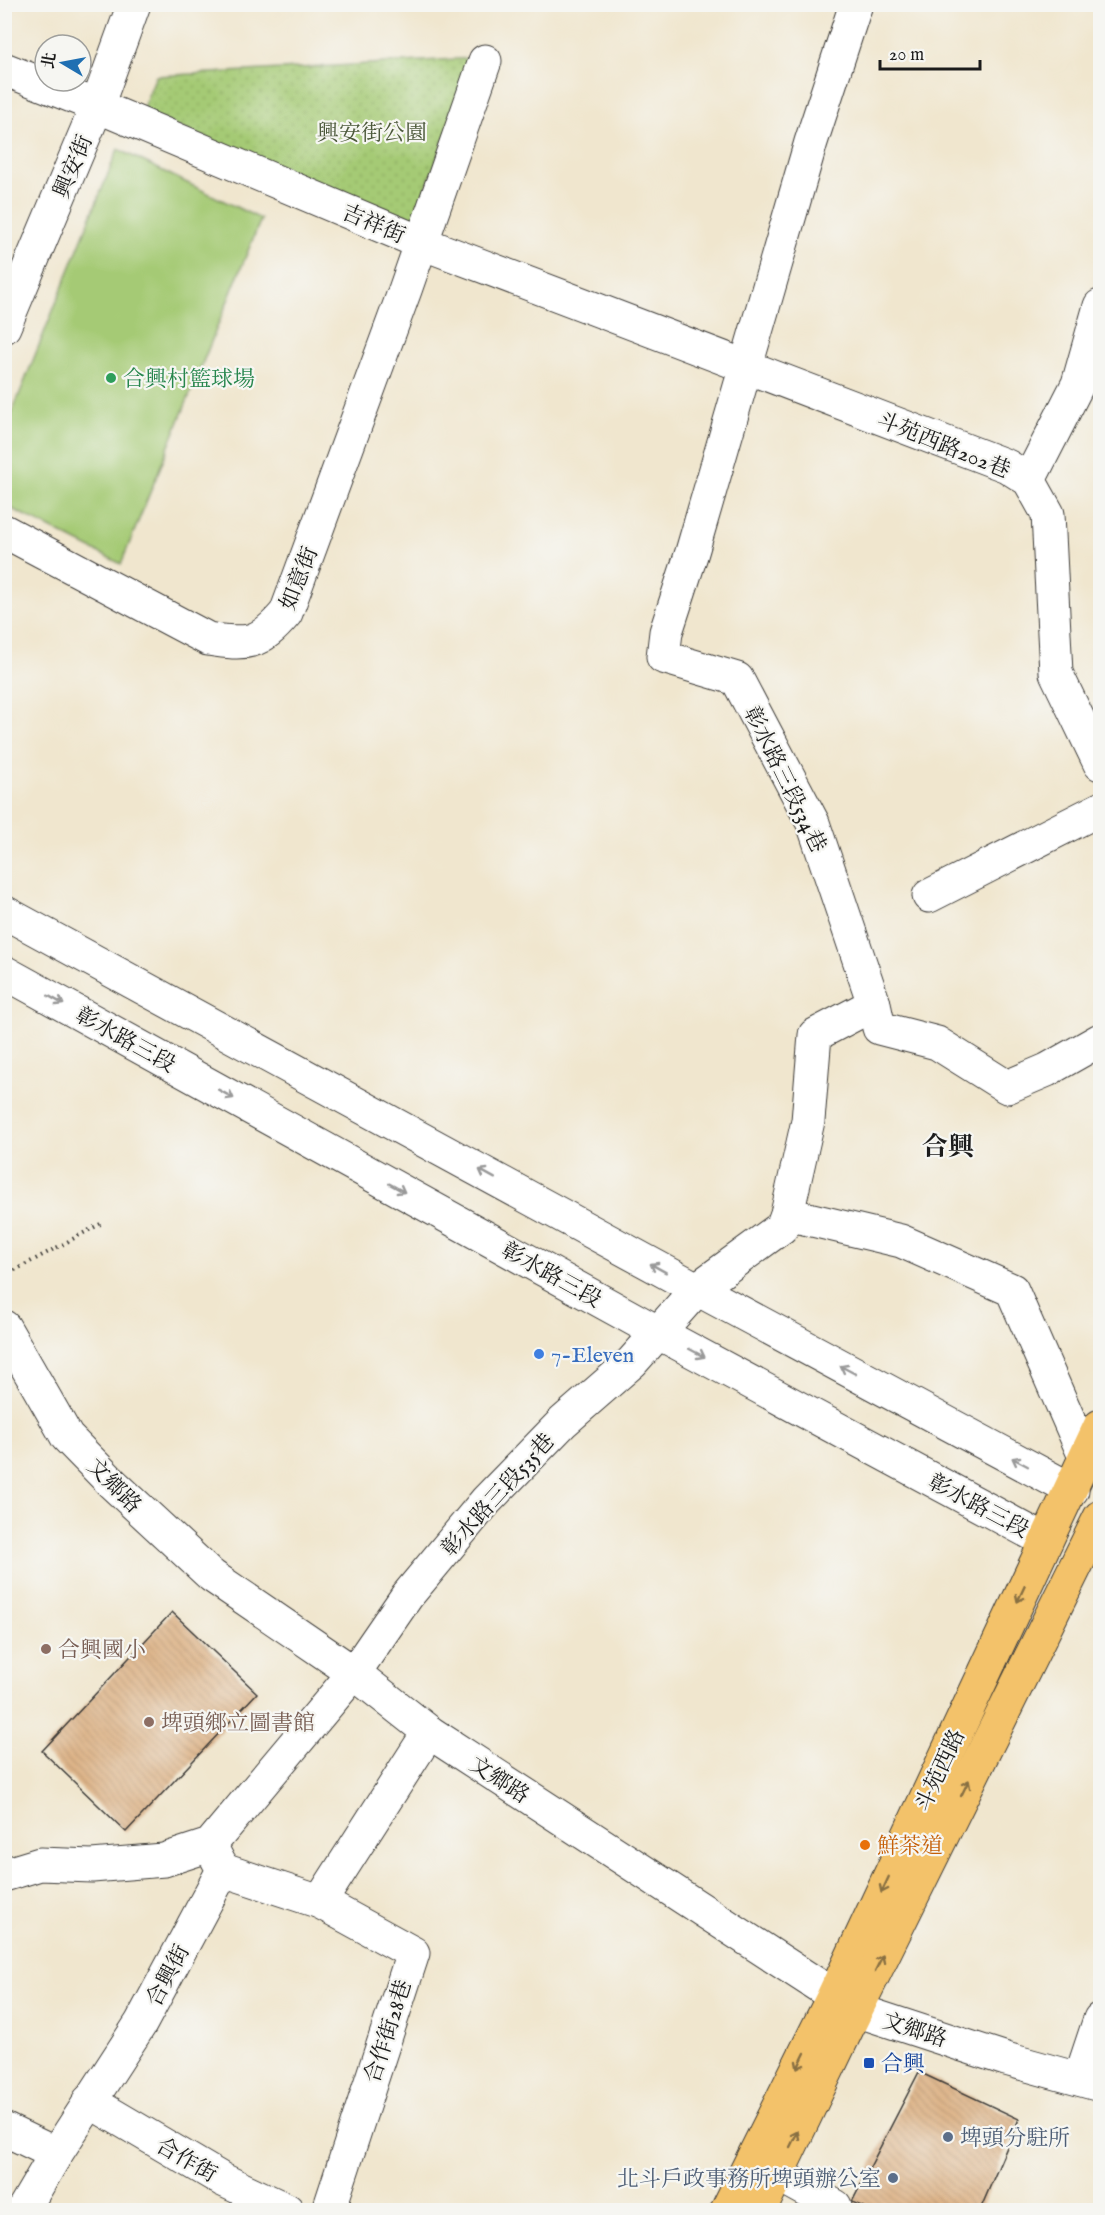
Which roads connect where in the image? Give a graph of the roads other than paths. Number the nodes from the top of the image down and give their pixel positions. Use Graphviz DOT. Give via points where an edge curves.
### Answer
graph roads {
  1 [pos="134,4"];
  2 [pos="856,4"];
  3 [pos="485,61"];
  4 [pos="4,69"];
  5 [pos="97,106"];
  6 [pos="422,243"];
  7 [pos="1101,306"];
  8 [pos="4,327"];
  9 [pos="746,368"];
  10 [pos="1029,480"];
  11 [pos="4,531"];
  12 [pos="1101,764"];
  13 [pos="1101,809"];
  14 [pos="929,896"];
  15 [pos="4,912"];
  16 [pos="4,972"];
  17 [pos="874,1004"];
  18 [pos="1101,1040"];
  19 [pos="788,1214"];
  20 [pos="697,1289"];
  21 [pos="4,1327"];
  22 [pos="659,1333"];
  23 [pos="1101,1426"];
  24 [pos="1086,1459"];
  25 [pos="1072,1490"];
  26 [pos="1101,1505"];
  27 [pos="1101,1517"];
  28 [pos="1046,1541"];
  29 [pos="1089,1566"];
  30 [pos="354,1673"];
  31 [pos="429,1732"];
  32 [pos="216,1857"];
  33 [pos="4,1875"];
  34 [pos="320,1902"];
  35 [pos="845,2003"];
  36 [pos="1101,2019"];
  37 [pos="1090,2082"];
  38 [pos="89,2102"];
  39 [pos="4,2129"];
  40 [pos="56,2154"];
  41 [pos="764,2169"];
  42 [pos="22,2211"];
  43 [pos="287,2211"];
  44 [pos="329,2211"];
  45 [pos="727,2211"];
  46 [pos="760,2211"];
  47 [pos="833,2211"];
  1 -- 5 [label="street, 興安街"];
  2 -- 9 [label="street" via="811,142"];
  3 -- 6 [label="street, 如意街"];
  4 -- 5 [label="street, 吉祥街"];
  5 -- 6 [label="street, 吉祥街"];
  5 -- 8 [label="street, 興安街"];
  6 -- 9 [label="street, 吉祥街"];
  6 -- 11 [label="street, 如意街" via="286,613 273,629 253,641 208,639"];
  7 -- 10 [label="street" via="1078,384"];
  9 -- 10 [label="street, 斗苑西路202巷" via="1007,466"];
  9 -- 17 [label="street, 彰水路三段534巷" via="666,632 663,657 737,679 813,823"];
  10 -- 12 [label="street, 斗苑西路202巷" via="1048,514 1056,673"];
  13 -- 14 [label="street"];
  20 -- 15 [label="street, one-way"];
  16 -- 22 [label="street, 彰水路三段, one-way"];
  17 -- 18 [label="street" via="879,1028 937,1043 1007,1088"];
  17 -- 19 [label="street" via="816,1035 808,1121"];
  19 -- 20 [label="street" via="782,1227"];
  19 -- 24 [label="street" via="902,1241 1012,1290"];
  20 -- 22 [label="street"];
  25 -- 20 [label="street, one-way"];
  21 -- 30 [label="street, 文鄉路" via="68,1437 112,1483 212,1576"];
  22 -- 28 [label="street, 彰水路三段, one-way"];
  22 -- 30 [label="street, 彰水路三段535巷" via="563,1422 486,1501 407,1596"];
  23 -- 24 [label="main road, 斗苑西路"];
  24 -- 25 [label="main road, 斗苑西路"];
  25 -- 26 [label="main road"];
  25 -- 28 [label="main road, 斗苑西路"];
  27 -- 29 [label="main road, 斗苑西路"];
  28 -- 29 [label="main road, 彰水路三段"];
  28 -- 35 [label="main road, 斗苑西路, one-way"];
  35 -- 29 [label="main road, 斗苑西路, one-way"];
  30 -- 31 [label="street, 文鄉路"];
  30 -- 32 [label="street, 彰水路三段535巷"];
  31 -- 34 [label="street"];
  31 -- 35 [label="street, 文鄉路"];
  32 -- 33 [label="street" via="92,1866 40,1864"];
  32 -- 34 [label="street"];
  32 -- 38 [label="street, 合興街" via="141,2023"];
  34 -- 44 [label="street, 合作街28巷" via="413,1953"];
  35 -- 37 [label="street, 文鄉路" via="1006,2059"];
  35 -- 41 [label="main road, 斗苑西路"];
  36 -- 37 [label="street"];
  38 -- 40 [label="street, 合興街"];
  38 -- 43 [label="street, 合作街" via="223,2180"];
  39 -- 40 [label="street"];
  40 -- 42 [label="street, 合興街"];
  41 -- 45 [label="main road, 斗苑西路"];
  41 -- 46 [label="main road, 斗苑西路"];
  41 -- 47 [label="street" via="835,2206"];
}
